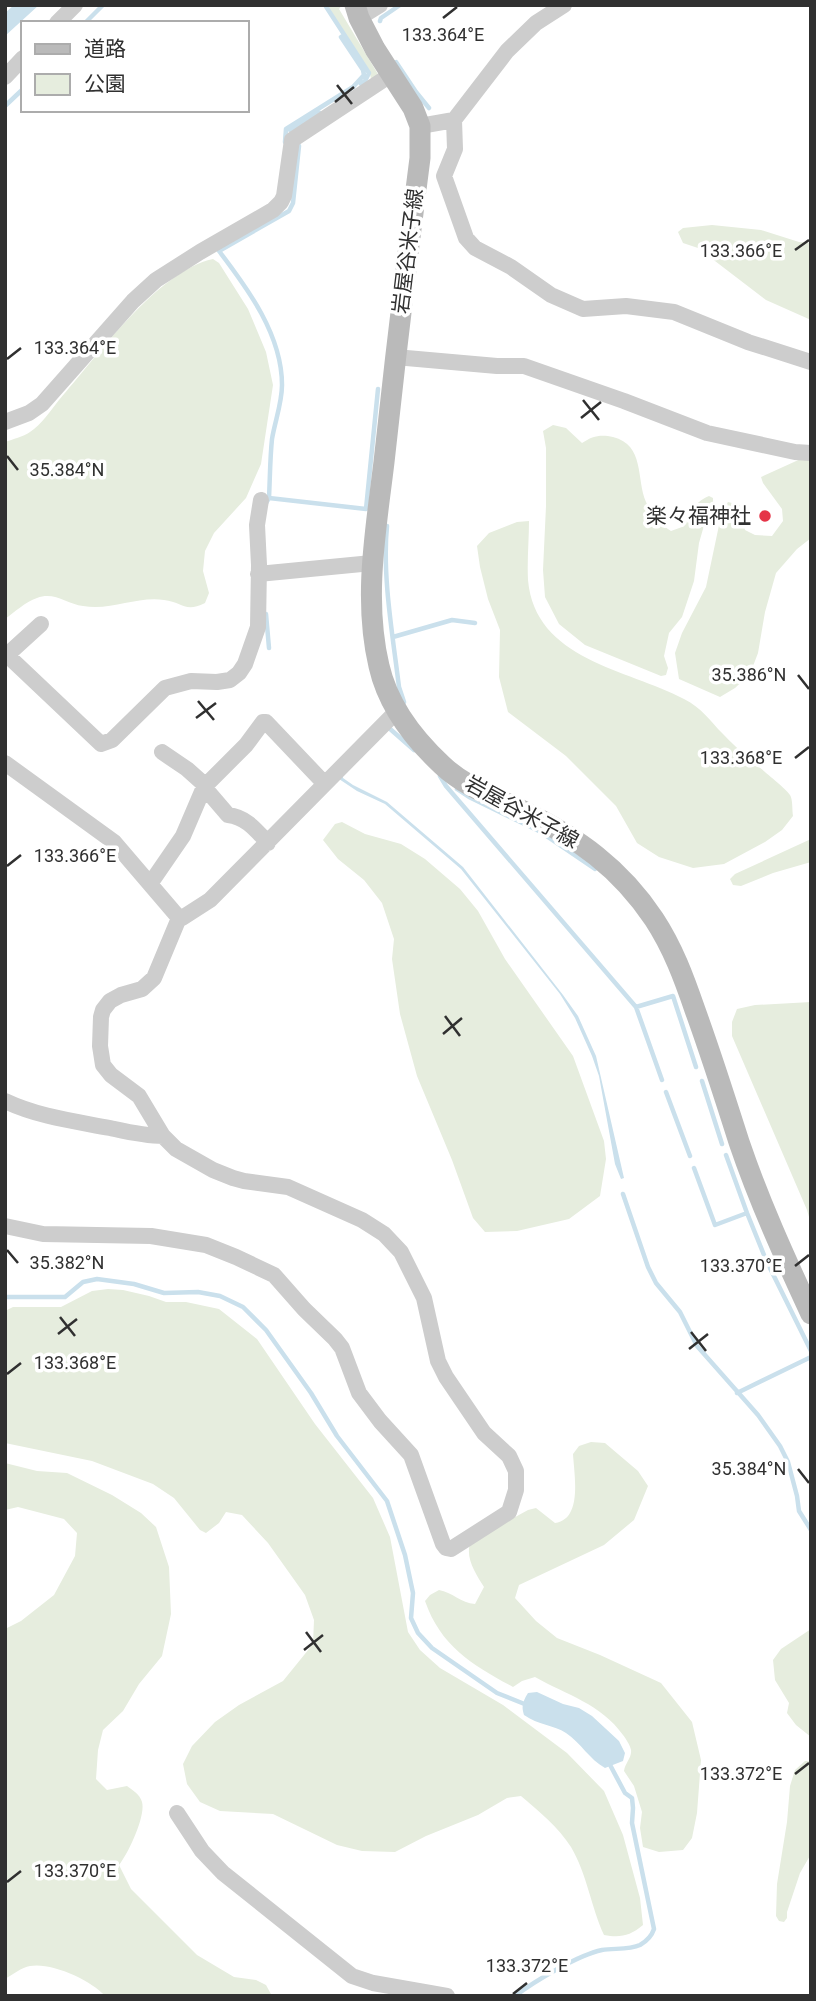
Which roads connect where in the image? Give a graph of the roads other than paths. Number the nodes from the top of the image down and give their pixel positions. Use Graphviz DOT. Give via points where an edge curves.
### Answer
graph roads {
  1 [pos="75,5"];
  2 [pos="380,5"];
  3 [pos="564,5"];
  4 [pos="357,12"];
  5 [pos="59,21"];
  6 [pos="21,60"];
  7 [pos="392,74"];
  8 [pos="5,77"];
  9 [pos="454,120"];
  10 [pos="420,126"];
  11 [pos="395,356"];
  12 [pos="811,362"];
  13 [pos="5,422"];
  14 [pos="811,453"];
  15 [pos="261,500"];
  16 [pos="372,563"];
  17 [pos="258,574"];
  18 [pos="41,624"];
  19 [pos="397,711"];
  20 [pos="162,751"];
  21 [pos="5,763"];
  22 [pos="324,783"];
  23 [pos="205,786"];
  24 [pos="228,815"];
  25 [pos="218,830"];
  26 [pos="268,842"];
  27 [pos="150,884"];
  28 [pos="179,918"];
  29 [pos="5,1101"];
  30 [pos="163,1136"];
  31 [pos="5,1226"];
  32 [pos="811,1314"];
  33 [pos="177,1813"];
  34 [pos="447,1996"];
  1 -- 5 [label="street"];
  2 -- 4 [label="street"];
  3 -- 9 [label="street" via="536,23 507,51"];
  4 -- 7 [label="main road, 岩屋谷米子線"];
  6 -- 8 [label="street"];
  7 -- 10 [label="main road, 岩屋谷米子線"];
  7 -- 13 [label="street" via="292,140 284,196 273,210 156,280 42,404"];
  9 -- 10 [label="street"];
  9 -- 12 [label="street" via="455,149 444,176 466,238 475,248 551,295 583,309 626,306 674,312"];
  10 -- 11 [label="main road, 岩屋谷米子線"];
  11 -- 14 [label="street" via="524,366 707,433"];
  11 -- 16 [label="main road, 岩屋谷米子線"];
  15 -- 17 [label="street"];
  16 -- 17 [label="street"];
  16 -- 19 [label="main road, 岩屋谷米子線" via="372,632 379,668"];
  17 -- 18 [label="street" via="258,627 239,673 230,680 191,681 165,688 112,740 101,744 7,655"];
  19 -- 22 [label="street"];
  19 -- 32 [label="main road, 岩屋谷米子線" via="415,738 470,786 526,812 600,856 654,919 675,954 749,1170"];
  20 -- 23 [label="street"];
  21 -- 27 [label="street" via="114,842"];
  22 -- 23 [label="street" via="263,722 246,746"];
  22 -- 26 [label="street"];
  23 -- 24 [label="street"];
  23 -- 27 [label="street" via="183,836"];
  24 -- 25 [label="street"];
  24 -- 26 [label="street" via="249,822"];
  26 -- 28 [label="street" via="210,901"];
  27 -- 28 [label="street"];
  28 -- 30 [label="street" via="155,978 142,989 110,1001 101,1017 101,1056 106,1070 139,1096"];
  29 -- 30 [label="street" via="50,1117"];
  30 -- 31 [label="street" via="213,1170 244,1181 288,1187 372,1224 393,1242 424,1298 446,1377 484,1433 509,1456 516,1472 509,1511 446,1548 411,1455 359,1393 342,1348 274,1275 206,1245 151,1236 43,1234"];
  33 -- 34 [label="street" via="223,1873 352,1976"];
}
